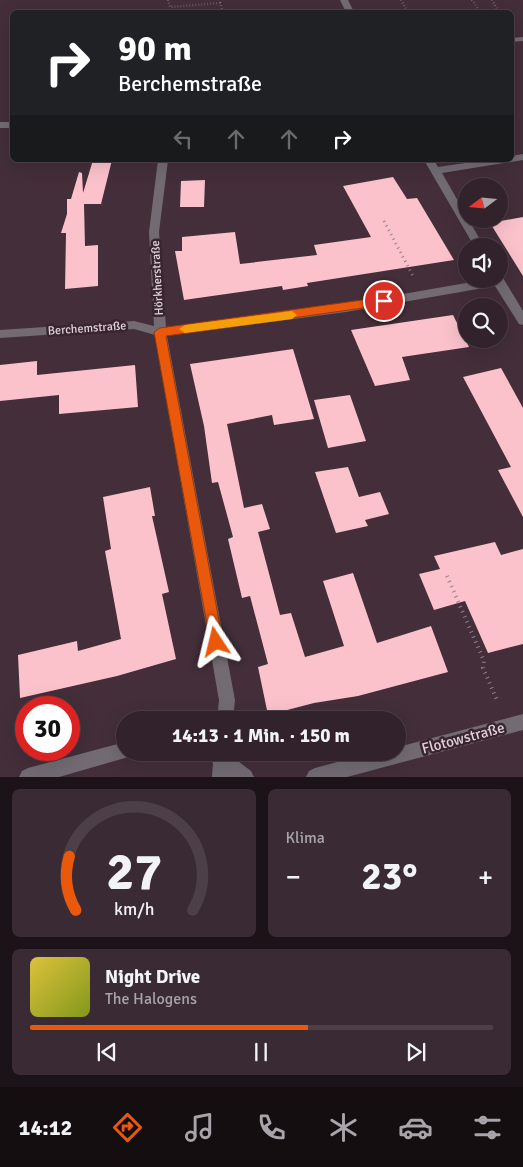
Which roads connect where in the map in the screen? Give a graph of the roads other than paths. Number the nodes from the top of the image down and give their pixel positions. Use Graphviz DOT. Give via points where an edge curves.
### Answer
graph roads {
  1 [pos="163,162"];
  2 [pos="430,162"];
  3 [pos="493,162"];
  4 [pos="435,171"];
  5 [pos="474,238"];
  6 [pos="458,287"];
  7 [pos="503,288"];
  8 [pos="523,321"];
  9 [pos="160,332"];
  10 [pos="0,334"];
  11 [pos="226,711"];
  12 [pos="523,722"];
  13 [pos="116,753"];
  14 [pos="219,761"];
  15 [pos="227,761"];
  16 [pos="28,777"];
  17 [pos="220,777"];
  18 [pos="245,777"];
  19 [pos="315,777"];
  1 -- 9 [label="street, Hörkherstraße" via="154,232"];
  2 -- 4 [label="street"];
  3 -- 4 [label="street"];
  4 -- 5 [label="street"];
  6 -- 9 [label="street, Berchemstraße" via="346,308"];
  7 -- 8 [label="street"];
  9 -- 10 [label="street, Berchemstraße" via="134,325"];
  9 -- 11 [label="street, Hörkherstraße" via="227,700"];
  12 -- 19 [label="street, Flotowstraße"];
  13 -- 16 [label="street"];
  14 -- 17 [label="street"];
  15 -- 18 [label="street"];
}
